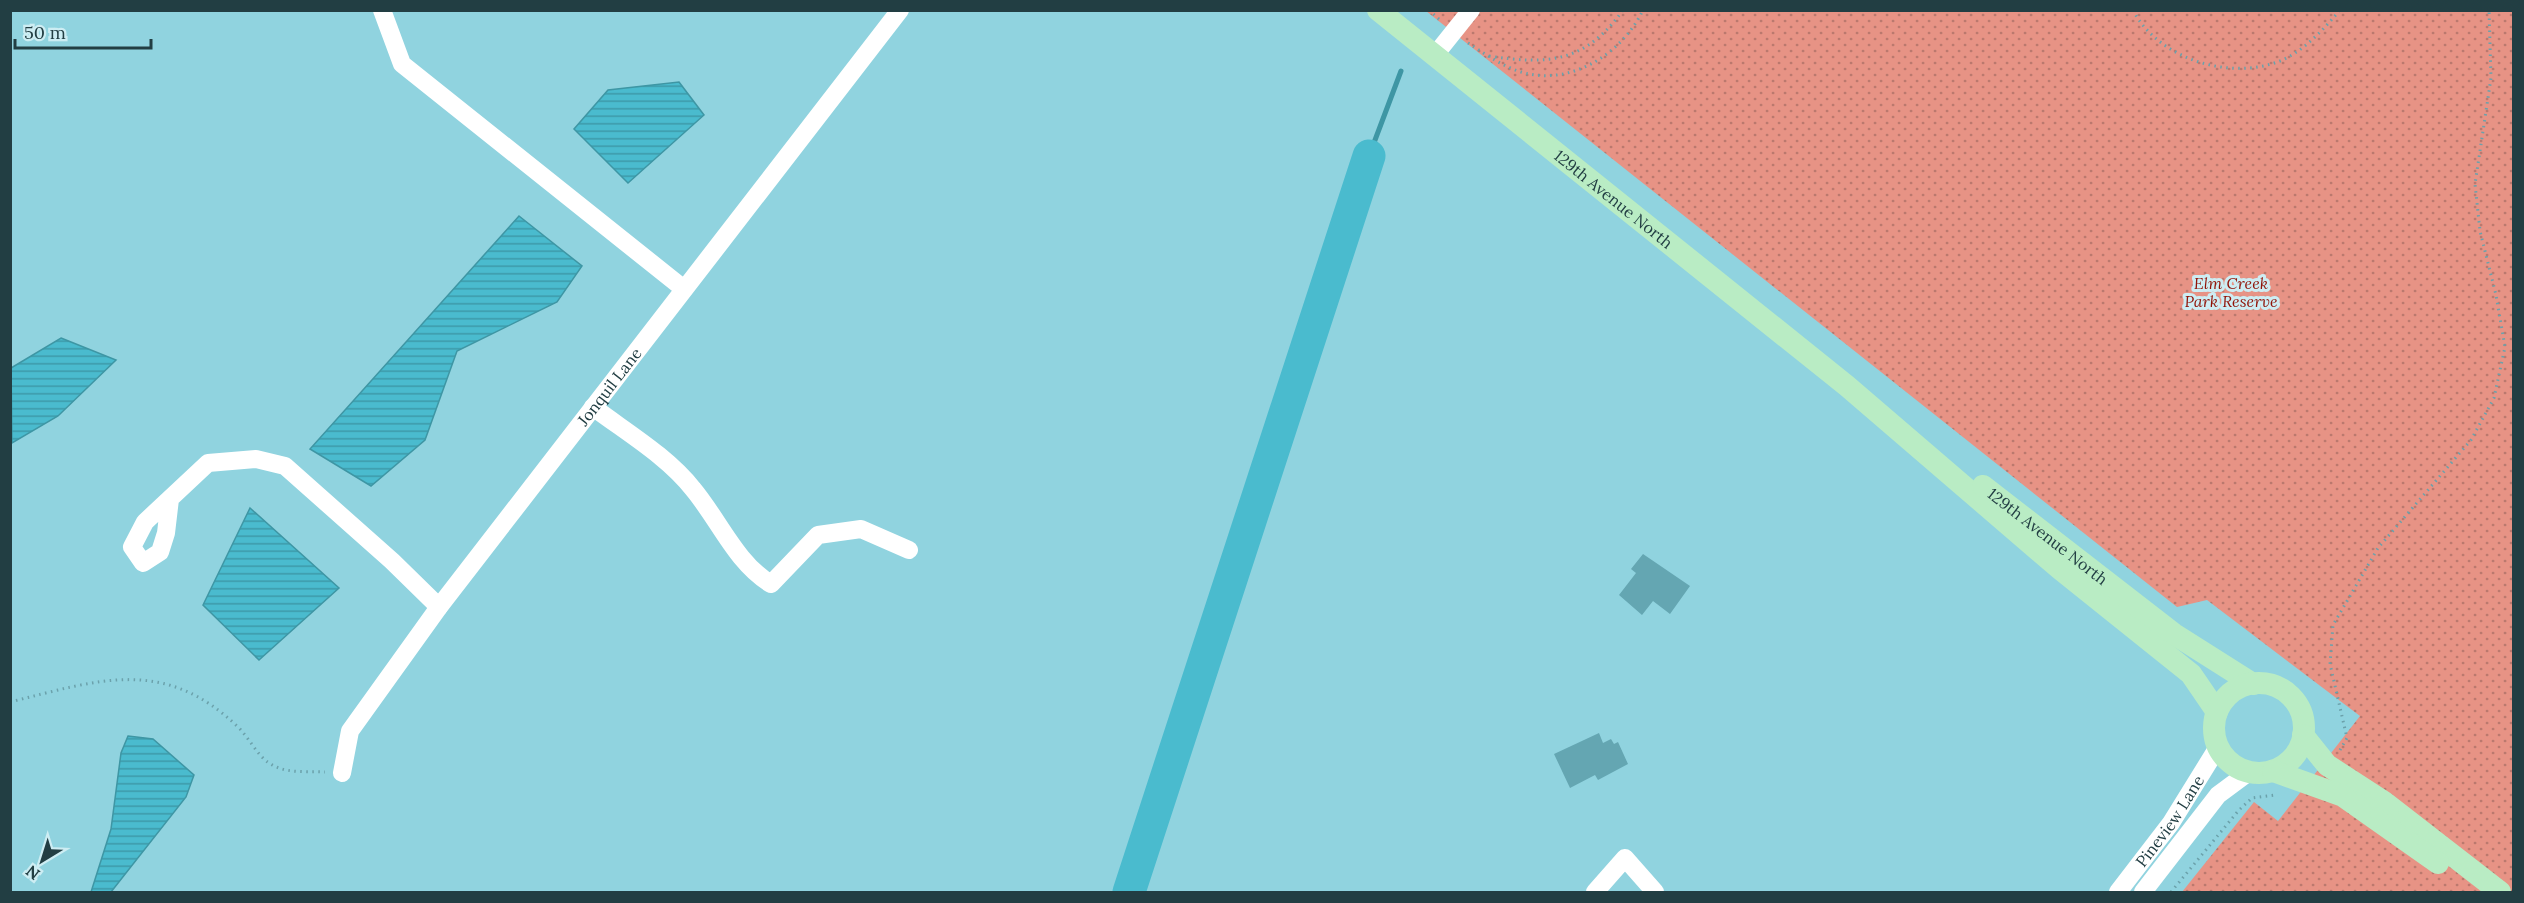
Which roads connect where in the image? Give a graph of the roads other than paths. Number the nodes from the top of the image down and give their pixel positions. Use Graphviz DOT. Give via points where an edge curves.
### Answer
graph roads {
  1 [pos="382,10"];
  2 [pos="900,10"];
  3 [pos="1378,10"];
  4 [pos="1471,10"];
  5 [pos="1434,55"];
  6 [pos="684,289"];
  7 [pos="1846,386"];
  8 [pos="593,407"];
  9 [pos="170,499"];
  10 [pos="909,550"];
  11 [pos="439,607"];
  12 [pos="2253,684"];
  13 [pos="2217,712"];
  14 [pos="2303,735"];
  15 [pos="2218,747"];
  16 [pos="2273,771"];
  17 [pos="2249,772"];
  18 [pos="342,773"];
  19 [pos="1595,892"];
  20 [pos="1656,892"];
  21 [pos="2118,892"];
  22 [pos="2143,892"];
  23 [pos="2477,892"];
  24 [pos="2500,892"];
  1 -- 6 [label="street" via="402,63"];
  2 -- 6 [label="street, Jonquil Lane"];
  3 -- 5 [label="main road, 129th Avenue North"];
  4 -- 5 [label="street"];
  5 -- 7 [label="main road, 129th Avenue North"];
  6 -- 8 [label="street, Jonquil Lane"];
  7 -- 12 [label="main road, 129th Avenue North" via="1877,404 2174,633"];
  7 -- 13 [label="main road, 129th Avenue North" via="2060,569 2192,674"];
  8 -- 10 [label="street" via="692,487 753,574 771,584 818,535 861,529"];
  8 -- 11 [label="street, Jonquil Lane"];
  9 -- 11 [label="street" via="208,463 255,459 285,466"];
  11 -- 18 [label="street, Jonquil Lane" via="350,731"];
  12 -- 13 [label="main road" via="2231,693"];
  12 -- 14 [label="main road" via="2267,684 2291,697 2301,715"];
  13 -- 15 [label="main road" via="2214,723"];
  14 -- 16 [label="main road" via="2293,757"];
  14 -- 24 [label="main road" via="2327,765 2392,808"];
  15 -- 17 [label="main road" via="2233,765"];
  15 -- 21 [label="street, Pineview Lane" via="2171,823"];
  16 -- 17 [label="main road"];
  16 -- 23 [label="main road" via="2343,796"];
  17 -- 22 [label="street, Pineview Lane" via="2218,795"];
  19 -- 20 [label="street" via="1625,858"];
}
